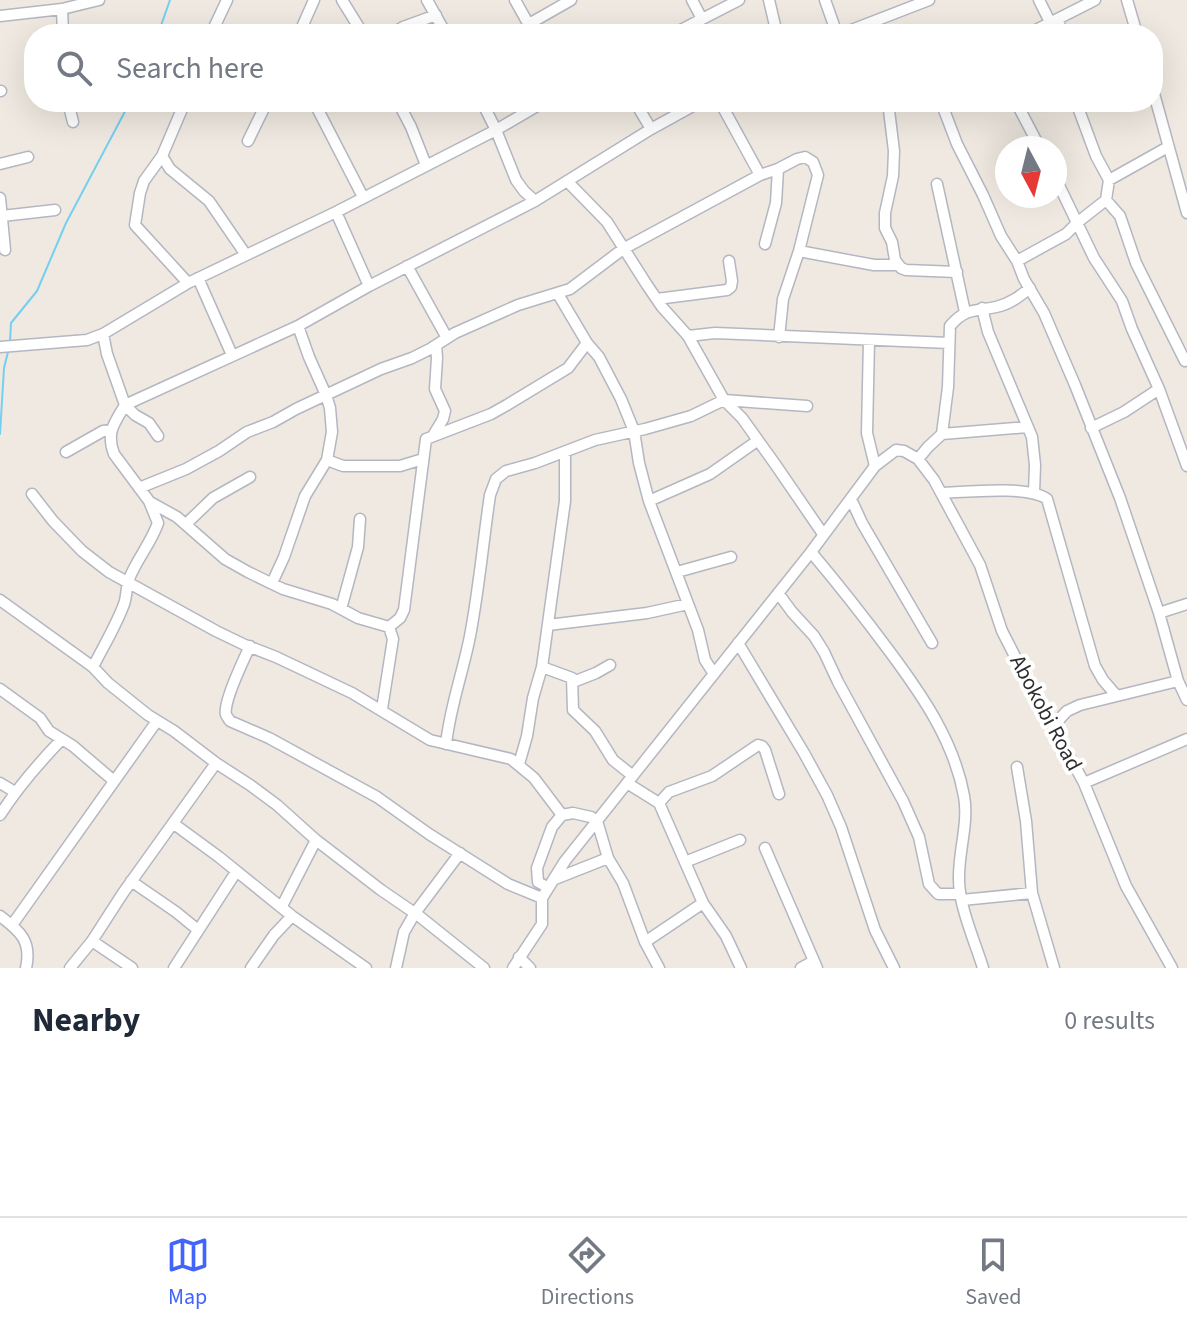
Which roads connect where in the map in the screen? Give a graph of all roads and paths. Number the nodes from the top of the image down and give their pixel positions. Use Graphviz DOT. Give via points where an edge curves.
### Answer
graph roads {
  1 [pos="16,0"];
  2 [pos="99,0"];
  3 [pos="227,0"];
  4 [pos="314,0"];
  5 [pos="342,0"];
  6 [pos="427,0"];
  7 [pos="515,0"];
  8 [pos="571,0"];
  9 [pos="692,0"];
  10 [pos="739,0"];
  11 [pos="769,0"];
  12 [pos="825,0"];
  13 [pos="929,0"];
  14 [pos="1039,0"];
  15 [pos="1095,0"];
  16 [pos="1127,0"];
  17 [pos="911,3"];
  18 [pos="62,9"];
  19 [pos="17,14"];
  20 [pos="436,15"];
  21 [pos="0,16"];
  22 [pos="702,19"];
  23 [pos="1054,20"];
  24 [pos="63,24"];
  25 [pos="216,24"];
  26 [pos="303,24"];
  27 [pos="357,24"];
  28 [pos="415,24"];
  29 [pos="441,24"];
  30 [pos="528,24"];
  31 [pos="538,24"];
  32 [pos="692,24"];
  33 [pos="775,24"];
  34 [pos="835,24"];
  35 [pos="862,24"];
  36 [pos="1047,24"];
  37 [pos="1056,24"];
  38 [pos="1134,24"];
  39 [pos="70,112"];
  40 [pos="181,112"];
  41 [pos="262,112"];
  42 [pos="319,112"];
  43 [pos="403,112"];
  44 [pos="487,112"];
  45 [pos="527,112"];
  46 [pos="641,112"];
  47 [pos="682,112"];
  48 [pos="725,112"];
  49 [pos="889,112"];
  50 [pos="945,112"];
  51 [pos="1021,112"];
  52 [pos="1080,112"];
  53 [pos="1159,112"];
  54 [pos="73,122"];
  55 [pos="651,129"];
  56 [pos="496,130"];
  57 [pos="1034,136"];
  58 [pos="248,141"];
  59 [pos="1168,147"];
  60 [pos="162,156"];
  61 [pos="28,157"];
  62 [pos="0,164"];
  63 [pos="426,165"];
  64 [pos="778,169"];
  65 [pos="760,175"];
  66 [pos="1109,180"];
  67 [pos="567,181"];
  68 [pos="937,184"];
  69 [pos="363,197"];
  70 [pos="0,198"];
  71 [pos="1067,200"];
  72 [pos="1106,200"];
  73 [pos="535,201"];
  74 [pos="55,210"];
  75 [pos="336,212"];
  76 [pos="1187,213"];
  77 [pos="2,216"];
  78 [pos="1078,222"];
  79 [pos="765,244"];
  80 [pos="623,249"];
  81 [pos="5,250"];
  82 [pos="799,251"];
  83 [pos="246,255"];
  84 [pos="729,261"];
  85 [pos="1017,261"];
  86 [pos="407,266"];
  87 [pos="900,267"];
  88 [pos="957,272"];
  89 [pos="193,280"];
  90 [pos="369,286"];
  91 [pos="1030,288"];
  92 [pos="558,294"];
  93 [pos="657,299"];
  94 [pos="982,308"];
  95 [pos="965,312"];
  96 [pos="298,326"];
  97 [pos="103,334"];
  98 [pos="688,336"];
  99 [pos="779,337"];
  100 [pos="447,338"];
  101 [pos="869,340"];
  102 [pos="587,343"];
  103 [pos="949,343"];
  104 [pos="436,345"];
  105 [pos="0,347"];
  106 [pos="232,355"];
  107 [pos="1185,361"];
  108 [pos="1159,389"];
  109 [pos="326,395"];
  110 [pos="724,400"];
  111 [pos="125,405"];
  112 [pos="807,406"];
  113 [pos="1028,427"];
  114 [pos="1091,428"];
  115 [pos="111,430"];
  116 [pos="634,431"];
  117 [pos="434,434"];
  118 [pos="942,434"];
  119 [pos="158,436"];
  120 [pos="757,441"];
  121 [pos="66,452"];
  122 [pos="565,452"];
  123 [pos="423,459"];
  124 [pos="918,459"];
  125 [pos="327,460"];
  126 [pos="875,466"];
  127 [pos="1187,466"];
  128 [pos="250,477"];
  129 [pos="139,488"];
  130 [pos="941,493"];
  131 [pos="1034,493"];
  132 [pos="32,494"];
  133 [pos="851,499"];
  134 [pos="149,501"];
  135 [pos="649,501"];
  136 [pos="360,519"];
  137 [pos="186,524"];
  138 [pos="823,534"];
  139 [pos="811,552"];
  140 [pos="731,557"];
  141 [pos="677,572"];
  142 [pos="127,581"];
  143 [pos="272,583"];
  144 [pos="778,593"];
  145 [pos="0,600"];
  146 [pos="688,604"];
  147 [pos="1187,604"];
  148 [pos="341,609"];
  149 [pos="1159,613"];
  150 [pos="548,625"];
  151 [pos="389,627"];
  152 [pos="738,643"];
  153 [pos="932,643"];
  154 [pos="250,646"];
  155 [pos="610,665"];
  156 [pos="93,667"];
  157 [pos="542,667"];
  158 [pos="714,674"];
  159 [pos="1178,681"];
  160 [pos="573,682"];
  161 [pos="0,689"];
  162 [pos="1116,695"];
  163 [pos="1187,700"];
  164 [pos="382,709"];
  165 [pos="157,721"];
  166 [pos="1053,726"];
  167 [pos="1187,739"];
  168 [pos="61,740"];
  169 [pos="446,744"];
  170 [pos="216,763"];
  171 [pos="519,764"];
  172 [pos="1017,767"];
  173 [pos="630,780"];
  174 [pos="114,781"];
  175 [pos="0,783"];
  176 [pos="1084,783"];
  177 [pos="15,792"];
  178 [pos="779,794"];
  179 [pos="659,803"];
  180 [pos="0,815"];
  181 [pos="562,815"];
  182 [pos="597,821"];
  183 [pos="174,824"];
  184 [pos="316,840"];
  185 [pos="740,840"];
  186 [pos="765,848"];
  187 [pos="460,853"];
  188 [pos="608,858"];
  189 [pos="685,862"];
  190 [pos="236,872"];
  191 [pos="131,881"];
  192 [pos="551,883"];
  193 [pos="1032,893"];
  194 [pos="960,897"];
  195 [pos="542,898"];
  196 [pos="703,903"];
  197 [pos="282,906"];
  198 [pos="415,913"];
  199 [pos="0,916"];
  200 [pos="292,916"];
  201 [pos="12,925"];
  202 [pos="198,930"];
  203 [pos="92,941"];
  204 [pos="645,942"];
  205 [pos="519,957"];
  206 [pos="816,965"];
  207 [pos="26,968"];
  208 [pos="70,968"];
  209 [pos="132,968"];
  210 [pos="174,968"];
  211 [pos="251,968"];
  212 [pos="366,968"];
  213 [pos="396,968"];
  214 [pos="484,968"];
  215 [pos="513,968"];
  216 [pos="530,968"];
  217 [pos="659,968"];
  218 [pos="741,968"];
  219 [pos="801,968"];
  220 [pos="894,968"];
  221 [pos="983,968"];
  222 [pos="1054,968"];
  223 [pos="1172,968"];
  1 -- 19 [label="street"];
  2 -- 18 [label="street"];
  3 -- 25 [label="street"];
  4 -- 26 [label="street"];
  5 -- 27 [label="street"];
  6 -- 20 [label="street"];
  7 -- 30 [label="street"];
  8 -- 31 [label="street"];
  9 -- 22 [label="street"];
  10 -- 22 [label="street"];
  11 -- 33 [label="street"];
  12 -- 34 [label="street"];
  13 -- 17 [label="street"];
  14 -- 23 [label="street"];
  15 -- 23 [label="street"];
  16 -- 38 [label="street"];
  17 -- 35 [label="street"];
  18 -- 19 [label="street"];
  18 -- 24 [label="street"];
  19 -- 21 [label="street"];
  20 -- 28 [label="street"];
  20 -- 29 [label="street"];
  22 -- 32 [label="street"];
  23 -- 36 [label="street"];
  23 -- 37 [label="street"];
  39 -- 54 [label="street"];
  40 -- 60 [label="street"];
  41 -- 58 [label="street"];
  42 -- 69 [label="street"];
  43 -- 63 [label="street"];
  44 -- 56 [label="street"];
  45 -- 56 [label="street"];
  46 -- 55 [label="street"];
  47 -- 55 [label="street"];
  48 -- 65 [label="street"];
  49 -- 87 [label="street" via="894,151 885,222"];
  50 -- 85 [label="street"];
  51 -- 57 [label="street"];
  52 -- 66 [label="street"];
  53 -- 59 [label="street"];
  55 -- 67 [label="street"];
  56 -- 63 [label="street"];
  56 -- 73 [label="street" via="516,180"];
  59 -- 66 [label="street"];
  59 -- 76 [label="street"];
  60 -- 83 [label="street" via="209,201"];
  60 -- 89 [label="street" via="144,181 135,225"];
  61 -- 62 [label="street"];
  63 -- 69 [label="street"];
  64 -- 65 [label="street"];
  64 -- 79 [label="street"];
  64 -- 82 [label="street" via="805,157 818,172"];
  65 -- 80 [label="street"];
  66 -- 72 [label="street"];
  67 -- 73 [label="street"];
  67 -- 80 [label="street" via="607,222"];
  68 -- 88 [label="street"];
  69 -- 75 [label="street"];
  70 -- 77 [label="street"];
  71 -- 78 [label="street"];
  72 -- 78 [label="street"];
  72 -- 107 [label="street" via="1120,216 1136,263"];
  73 -- 86 [label="street"];
  74 -- 77 [label="street"];
  75 -- 83 [label="street"];
  75 -- 90 [label="street"];
  77 -- 81 [label="street"];
  78 -- 85 [label="street"];
  78 -- 108 [label="street" via="1122,301"];
  80 -- 92 [label="street"];
  80 -- 93 [label="street"];
  82 -- 87 [label="street"];
  82 -- 99 [label="street" via="783,299"];
  83 -- 89 [label="street"];
  84 -- 93 [label="street" via="732,281 727,290"];
  85 -- 91 [label="street"];
  86 -- 90 [label="street"];
  86 -- 100 [label="street"];
  87 -- 88 [label="street"];
  88 -- 95 [label="street"];
  89 -- 97 [label="street"];
  89 -- 106 [label="street"];
  90 -- 96 [label="street"];
  91 -- 94 [label="street" via="1007,304"];
  91 -- 114 [label="street"];
  92 -- 100 [label="street" via="508,309"];
  92 -- 102 [label="street"];
  93 -- 98 [label="street"];
  94 -- 95 [label="street"];
  94 -- 113 [label="street"];
  95 -- 103 [label="street" via="950,326"];
  96 -- 106 [label="street"];
  96 -- 109 [label="street"];
  97 -- 105 [label="street"];
  97 -- 111 [label="street"];
  98 -- 99 [label="street"];
  98 -- 110 [label="street"];
  99 -- 101 [label="street"];
  100 -- 104 [label="street"];
  101 -- 103 [label="street"];
  101 -- 126 [label="street" via="867,433"];
  102 -- 116 [label="street"];
  102 -- 117 [label="street" via="568,368 507,405"];
  103 -- 118 [label="street"];
  104 -- 109 [label="street"];
  104 -- 117 [label="street" via="435,389 445,411"];
  106 -- 111 [label="street"];
  108 -- 114 [label="street"];
  108 -- 127 [label="street"];
  109 -- 125 [label="street" via="332,432"];
  109 -- 129 [label="street"];
  110 -- 112 [label="street"];
  110 -- 116 [label="street" via="691,416"];
  110 -- 120 [label="street"];
  111 -- 115 [label="street"];
  111 -- 119 [label="street"];
  113 -- 118 [label="street"];
  113 -- 131 [label="street" via="1035,454"];
  114 -- 149 [label="street"];
  115 -- 121 [label="street"];
  115 -- 129 [label="street" via="114,454"];
  116 -- 122 [label="street"];
  116 -- 135 [label="street"];
  117 -- 123 [label="street" via="426,439"];
  118 -- 124 [label="street"];
  120 -- 135 [label="street" via="710,474"];
  120 -- 138 [label="street"];
  122 -- 150 [label="street" via="565,501"];
  122 -- 169 [label="street" via="506,471 492,485 477,602"];
  123 -- 125 [label="street" via="400,466 343,466"];
  123 -- 151 [label="street" via="404,610"];
  124 -- 126 [label="street" via="896,450"];
  124 -- 130 [label="street, Abokobi Road"];
  125 -- 143 [label="street" via="305,496"];
  126 -- 133 [label="street"];
  128 -- 137 [label="street" via="213,498"];
  129 -- 134 [label="street"];
  130 -- 131 [label="street"];
  130 -- 166 [label="street, Abokobi Road" via="980,565 1002,631"];
  131 -- 162 [label="street" via="1050,503 1095,666"];
  132 -- 142 [label="street" via="82,551"];
  133 -- 138 [label="street"];
  133 -- 153 [label="street"];
  134 -- 137 [label="street"];
  134 -- 142 [label="street" via="158,525"];
  135 -- 141 [label="street"];
  136 -- 148 [label="street"];
  137 -- 143 [label="street" via="225,559"];
  138 -- 139 [label="street"];
  139 -- 144 [label="street"];
  139 -- 194 [label="street" via="907,674 948,743 965,803"];
  140 -- 141 [label="street"];
  141 -- 146 [label="street"];
  142 -- 154 [label="street"];
  142 -- 156 [label="street" via="119,616"];
  143 -- 148 [label="street"];
  144 -- 152 [label="street"];
  144 -- 194 [label="street" via="824,652 890,776 919,837 932,888"];
  145 -- 156 [label="street"];
  146 -- 150 [label="street"];
  146 -- 158 [label="street"];
  147 -- 149 [label="street"];
  148 -- 151 [label="street"];
  149 -- 159 [label="street"];
  150 -- 157 [label="street"];
  151 -- 164 [label="street" via="393,639"];
  152 -- 158 [label="street"];
  152 -- 220 [label="street" via="827,795"];
  154 -- 164 [label="street"];
  154 -- 187 [label="street" via="227,703 230,721 377,797"];
  155 -- 160 [label="street"];
  156 -- 165 [label="street"];
  157 -- 160 [label="street"];
  157 -- 171 [label="street"];
  158 -- 173 [label="street"];
  159 -- 162 [label="street"];
  159 -- 163 [label="street"];
  160 -- 173 [label="street" via="573,710"];
  161 -- 168 [label="street"];
  162 -- 166 [label="street" via="1073,708"];
  164 -- 169 [label="street" via="430,740"];
  165 -- 170 [label="street"];
  165 -- 174 [label="street"];
  166 -- 176 [label="street, Abokobi Road"];
  167 -- 176 [label="street"];
  168 -- 174 [label="street"];
  168 -- 177 [label="street"];
  169 -- 171 [label="street"];
  170 -- 183 [label="street"];
  170 -- 184 [label="street"];
  171 -- 181 [label="street"];
  172 -- 193 [label="street"];
  173 -- 179 [label="street"];
  173 -- 182 [label="street"];
  174 -- 201 [label="street"];
  175 -- 177 [label="street"];
  176 -- 223 [label="street, Abokobi Road" via="1126,886"];
  177 -- 180 [label="street"];
  178 -- 179 [label="street" via="765,750 758,745 712,776 669,792"];
  179 -- 189 [label="street"];
  181 -- 182 [label="street" via="583,814"];
  181 -- 192 [label="street" via="537,868 538,882"];
  182 -- 188 [label="street"];
  182 -- 192 [label="street"];
  183 -- 190 [label="street"];
  183 -- 191 [label="street"];
  184 -- 197 [label="street"];
  184 -- 198 [label="street"];
  185 -- 189 [label="street"];
  186 -- 206 [label="street"];
  187 -- 195 [label="street" via="508,884"];
  187 -- 198 [label="street"];
  188 -- 192 [label="street"];
  188 -- 204 [label="street"];
  189 -- 196 [label="street"];
  190 -- 197 [label="street"];
  190 -- 202 [label="street"];
  191 -- 202 [label="street"];
  191 -- 203 [label="street"];
  192 -- 195 [label="street"];
  193 -- 194 [label="street"];
  193 -- 222 [label="street"];
  194 -- 221 [label="street"];
  195 -- 205 [label="street" via="542,924"];
  196 -- 204 [label="street"];
  196 -- 218 [label="street"];
  197 -- 200 [label="street"];
  198 -- 213 [label="street" via="404,932"];
  198 -- 214 [label="street"];
  199 -- 201 [label="street"];
  200 -- 211 [label="street"];
  200 -- 212 [label="street"];
  201 -- 207 [label="street" via="29,949"];
  202 -- 210 [label="street"];
  203 -- 208 [label="street"];
  203 -- 209 [label="street"];
  204 -- 217 [label="street"];
  205 -- 215 [label="street"];
  205 -- 216 [label="street"];
  206 -- 219 [label="street"];
}
